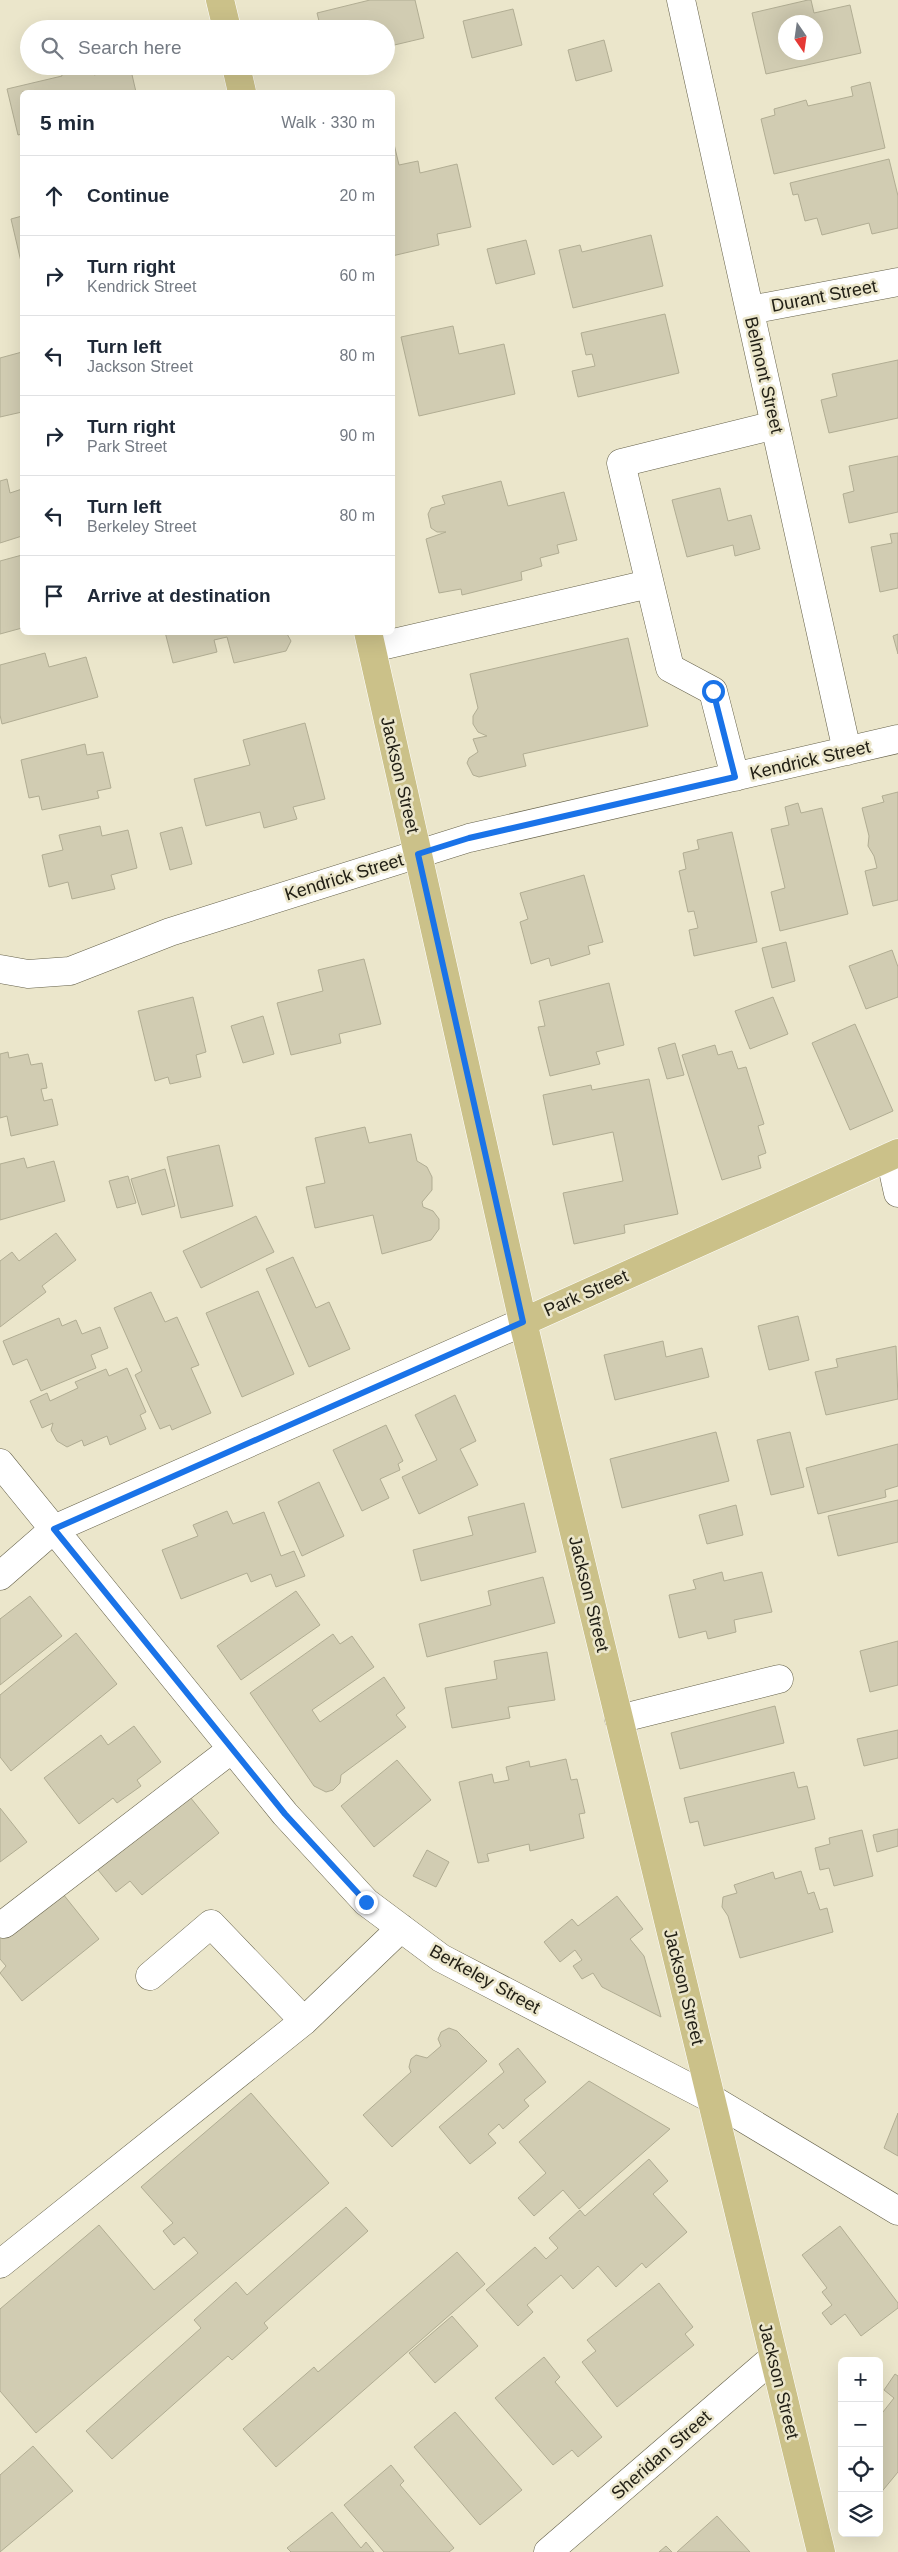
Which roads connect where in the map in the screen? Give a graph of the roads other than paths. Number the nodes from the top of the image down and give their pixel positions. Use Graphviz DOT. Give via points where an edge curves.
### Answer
graph roads {
  1 [pos="220,0"];
  2 [pos="681,0"];
  3 [pos="225,20"];
  4 [pos="238,75"];
  5 [pos="242,90"];
  6 [pos="898,282"];
  7 [pos="750,310"];
  8 [pos="776,425"];
  9 [pos="650,584"];
  10 [pos="370,640"];
  11 [pos="898,739"];
  12 [pos="847,751"];
  13 [pos="735,777"];
  14 [pos="418,854"];
  15 [pos="0,969"];
  16 [pos="894,1155"];
  17 [pos="898,1193"];
  18 [pos="523,1322"];
  19 [pos="0,1463"];
  20 [pos="54,1529"];
  21 [pos="0,1576"];
  22 [pos="779,1679"];
  23 [pos="619,1719"];
  24 [pos="232,1749"];
  25 [pos="4,1924"];
  26 [pos="402,1928"];
  27 [pos="150,1976"];
  28 [pos="304,2021"];
  29 [pos="710,2098"];
  30 [pos="898,2211"];
  31 [pos="0,2264"];
  32 [pos="773,2358"];
  33 [pos="548,2552"];
  34 [pos="821,2552"];
  1 -- 3 [label="main road"];
  2 -- 7 [label="street, Belmont Street"];
  4 -- 5 [label="main road"];
  6 -- 7 [label="street, Durant Street"];
  7 -- 8 [label="street, Belmont Street"];
  8 -- 9 [label="street" via="621,463"];
  8 -- 12 [label="street, Belmont Street"];
  9 -- 10 [label="street"];
  9 -- 13 [label="street" via="670,668 713,691"];
  10 -- 14 [label="main road, Jackson Street"];
  11 -- 12 [label="street, Kendrick Street"];
  12 -- 13 [label="street, Kendrick Street"];
  13 -- 14 [label="street, Kendrick Street" via="469,838"];
  14 -- 15 [label="street, Kendrick Street" via="170,932 70,971 28,974"];
  14 -- 18 [label="main road, Jackson Street"];
  16 -- 17 [label="street"];
  16 -- 18 [label="main road, Park Street"];
  18 -- 20 [label="street, Park Street"];
  18 -- 23 [label="main road, Jackson Street"];
  19 -- 20 [label="street, Berkeley Street"];
  20 -- 21 [label="street, Park Street"];
  20 -- 24 [label="street, Berkeley Street"];
  22 -- 23 [label="street"];
  23 -- 29 [label="main road, Jackson Street"];
  24 -- 25 [label="street"];
  24 -- 26 [label="street, Berkeley Street" via="285,1814 366,1902"];
  26 -- 28 [label="street"];
  26 -- 29 [label="street, Berkeley Street" via="441,1958"];
  27 -- 28 [label="street" via="211,1924"];
  28 -- 31 [label="street"];
  29 -- 30 [label="street, Berkeley Street"];
  29 -- 32 [label="main road, Jackson Street"];
  32 -- 33 [label="street, Sheridan Street"];
  32 -- 34 [label="main road, Jackson Street"];
}
